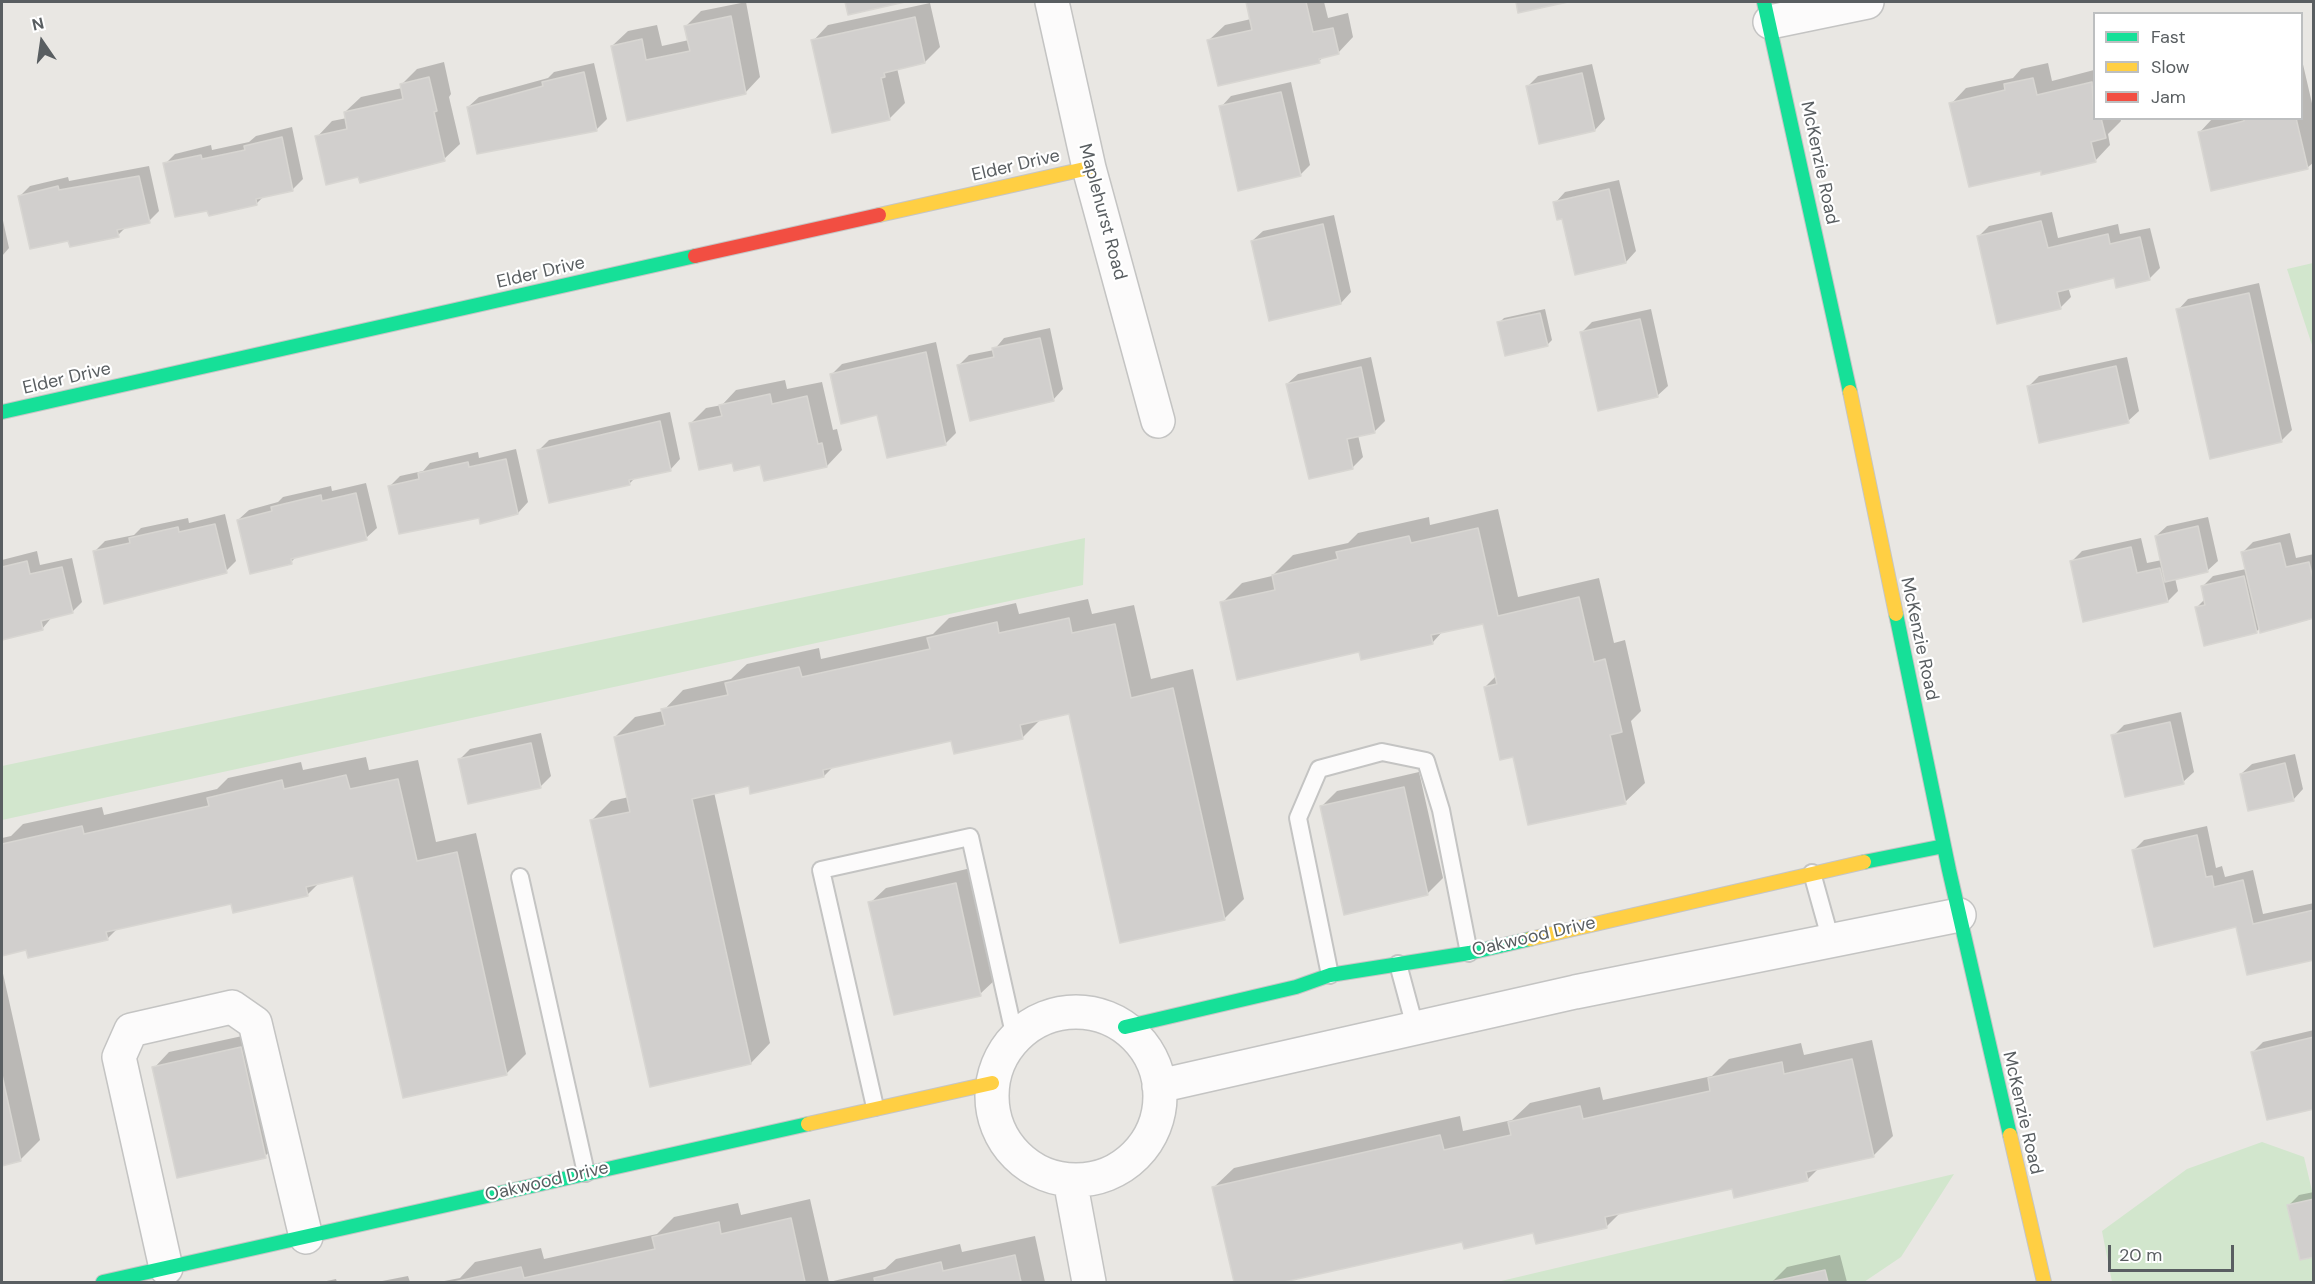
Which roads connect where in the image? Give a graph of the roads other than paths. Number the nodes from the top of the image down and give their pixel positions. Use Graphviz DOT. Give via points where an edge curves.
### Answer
graph roads {
  1 [pos="1052,2"];
  2 [pos="1867,2"];
  3 [pos="1767,12"];
  4 [pos="1089,168"];
  5 [pos="2,412"];
  6 [pos="1158,421"];
  7 [pos="1944,846"];
  8 [pos="1812,873"];
  9 [pos="520,877"];
  10 [pos="1959,915"];
  11 [pos="1832,941"];
  12 [pos="1469,952"];
  13 [pos="1398,964"];
  14 [pos="1330,975"];
  15 [pos="1125,1027"];
  16 [pos="1415,1027"];
  17 [pos="1015,1038"];
  18 [pos="992,1083"];
  19 [pos="1160,1086"];
  20 [pos="875,1107"];
  21 [pos="586,1173"];
  22 [pos="1070,1180"];
  23 [pos="306,1237"];
  24 [pos="166,1269"];
  25 [pos="103,1282"];
  26 [pos="1089,1282"];
  27 [pos="2044,1282"];
  1 -- 4 [label="street, Maplehurst Road"];
  2 -- 3 [label="street"];
  3 -- 7 [label="street, McKenzie Road"];
  4 -- 5 [label="street, Elder Drive"];
  4 -- 6 [label="street, Maplehurst Road"];
  7 -- 8 [label="street, Oakwood Drive"];
  7 -- 10 [label="street, McKenzie Road"];
  8 -- 11 [label="lane"];
  8 -- 12 [label="street, Oakwood Drive"];
  9 -- 21 [label="lane"];
  10 -- 11 [label="street"];
  10 -- 27 [label="street, McKenzie Road"];
  11 -- 16 [label="street"];
  12 -- 13 [label="street, Oakwood Drive"];
  12 -- 14 [label="lane" via="1441,810 1426,761 1382,752 1318,769 1298,818"];
  13 -- 14 [label="street, Oakwood Drive"];
  13 -- 16 [label="lane"];
  14 -- 15 [label="street, Oakwood Drive" via="1296,987"];
  15 -- 17 [label="street" via="1099,1014 1071,1011 1044,1018"];
  15 -- 19 [label="street" via="1145,1047"];
  16 -- 19 [label="street"];
  17 -- 18 [label="street" via="1002,1052"];
  17 -- 20 [label="lane" via="970,837 821,870"];
  18 -- 20 [label="street, Oakwood Drive"];
  18 -- 22 [label="street" via="991,1106 999,1132 1014,1155 1036,1171"];
  19 -- 22 [label="street" via="1161,1101 1154,1129 1139,1152 1117,1170 1090,1179"];
  20 -- 21 [label="street, Oakwood Drive"];
  21 -- 23 [label="street, Oakwood Drive"];
  22 -- 26 [label="street"];
  23 -- 24 [label="street, Oakwood Drive"];
  23 -- 24 [label="street" via="255,1023 232,1007 131,1030 118,1057"];
  24 -- 25 [label="street, Oakwood Drive"];
}
